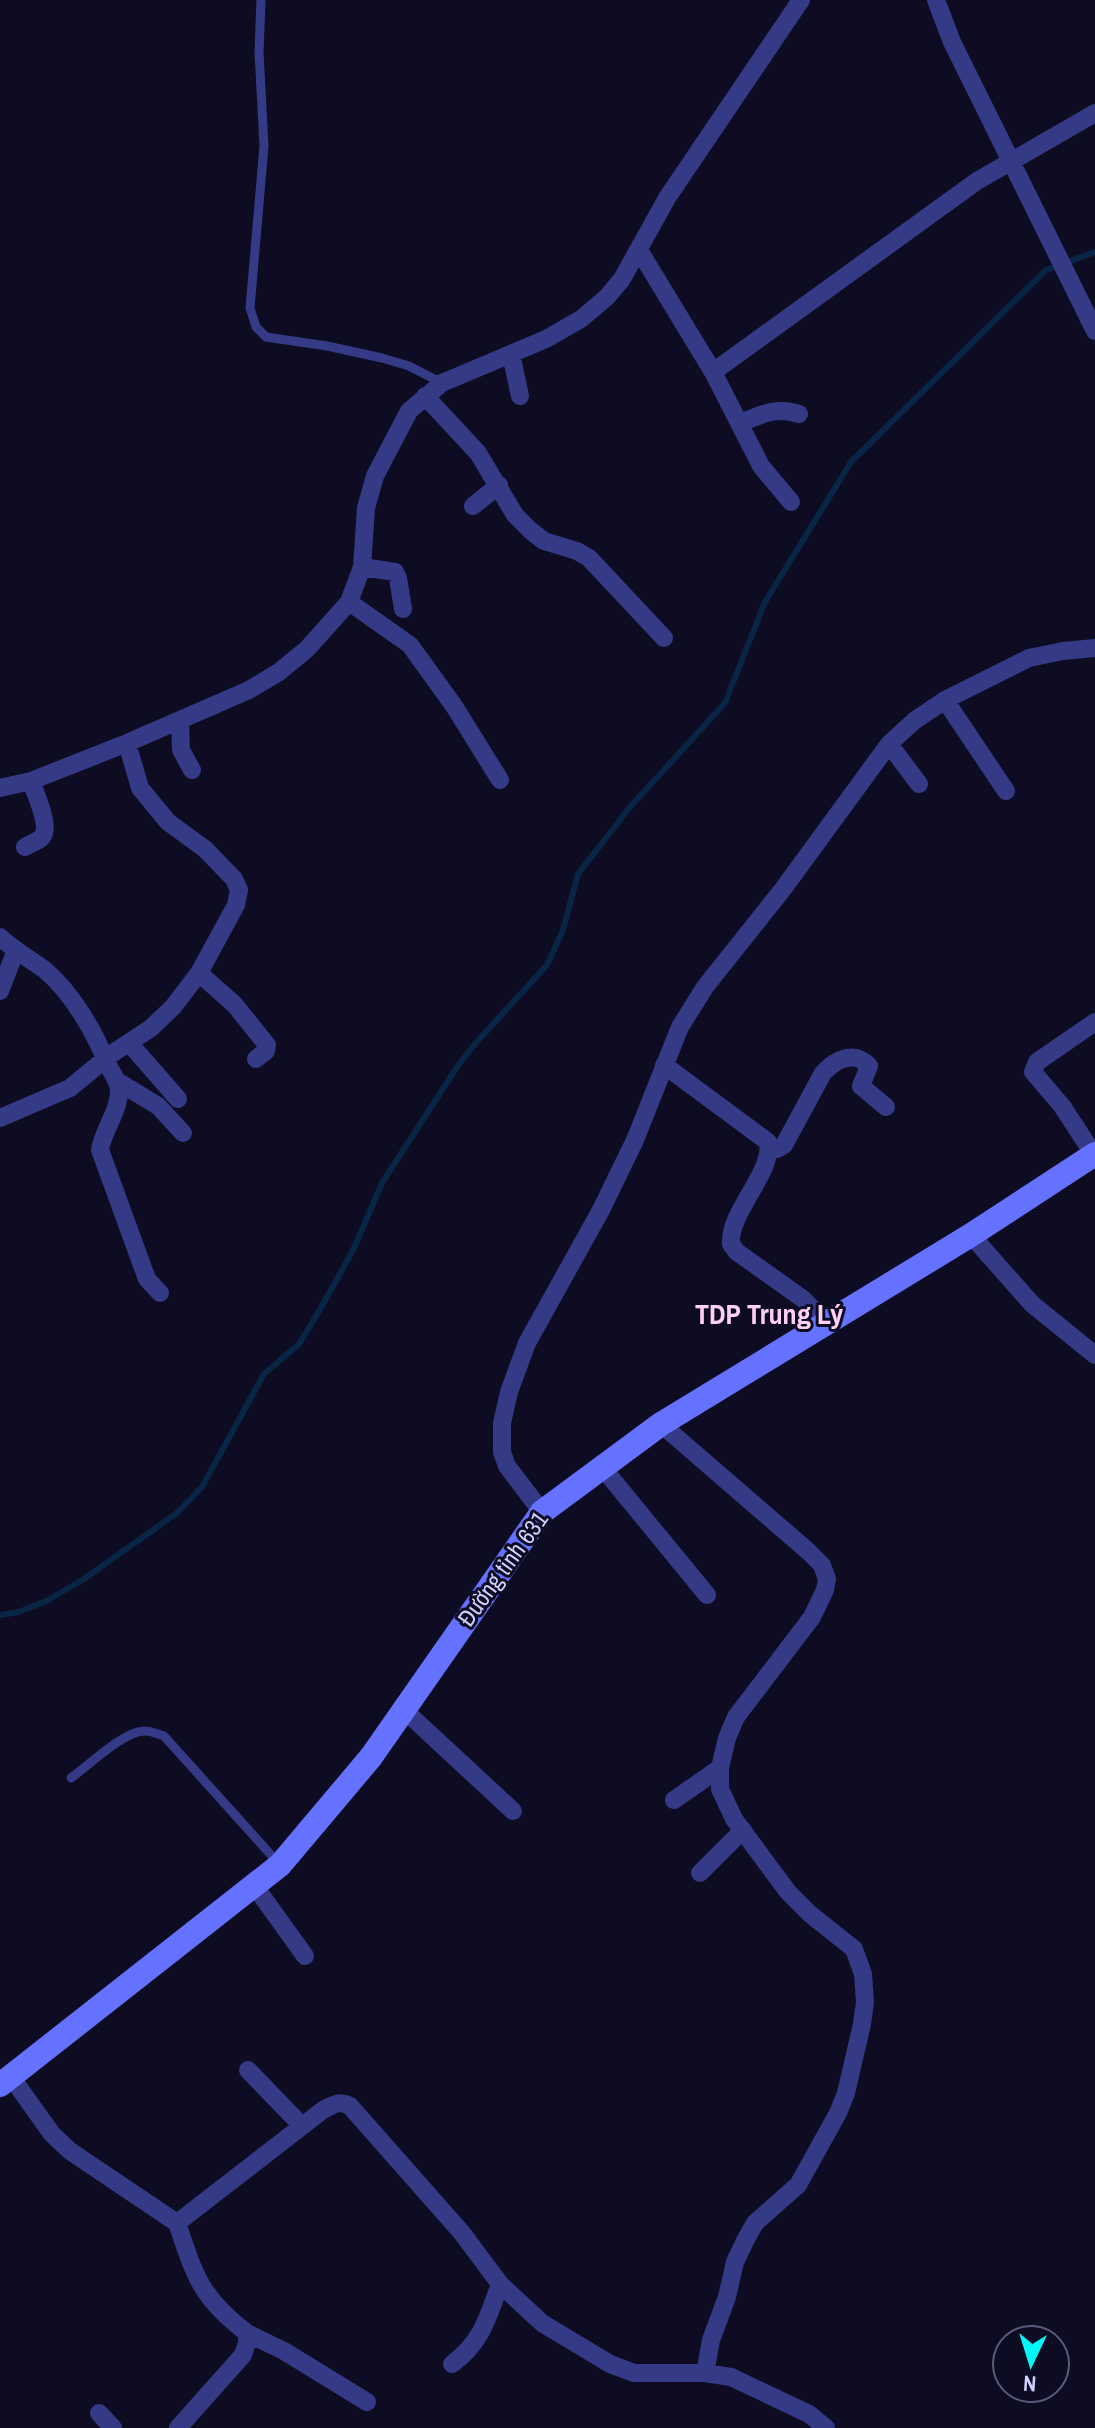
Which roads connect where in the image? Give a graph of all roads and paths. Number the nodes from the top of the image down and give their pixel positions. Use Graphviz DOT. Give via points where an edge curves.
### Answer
graph roads {
  1 [pos="261,0"];
  2 [pos="801,0"];
  3 [pos="936,0"];
  4 [pos="1095,113"];
  5 [pos="1011,161"];
  6 [pos="639,250"];
  7 [pos="1095,331"];
  8 [pos="511,354"];
  9 [pos="713,372"];
  10 [pos="442,383"];
  11 [pos="425,396"];
  12 [pos="520,396"];
  13 [pos="799,414"];
  14 [pos="740,423"];
  15 [pos="499,485"];
  16 [pos="791,502"];
  17 [pos="473,506"];
  18 [pos="362,567"];
  19 [pos="349,602"];
  20 [pos="403,609"];
  21 [pos="664,638"];
  22 [pos="1095,648"];
  23 [pos="945,700"];
  24 [pos="180,720"];
  25 [pos="127,743"];
  26 [pos="889,744"];
  27 [pos="192,770"];
  28 [pos="500,780"];
  29 [pos="31,781"];
  30 [pos="919,784"];
  31 [pos="0,788"];
  32 [pos="1006,791"];
  33 [pos="25,847"];
  34 [pos="0,937"];
  35 [pos="16,950"];
  36 [pos="199,973"];
  37 [pos="0,991"];
  38 [pos="1095,1022"];
  39 [pos="130,1044"];
  40 [pos="105,1058"];
  41 [pos="256,1059"];
  42 [pos="664,1065"];
  43 [pos="117,1081"];
  44 [pos="178,1099"];
  45 [pos="886,1107"];
  46 [pos="0,1118"];
  47 [pos="183,1133"];
  48 [pos="769,1149"];
  49 [pos="1094,1155"];
  50 [pos="971,1235"];
  51 [pos="160,1293"];
  52 [pos="826,1323"];
  53 [pos="1095,1355"];
  54 [pos="661,1424"];
  55 [pos="602,1467"];
  56 [pos="542,1512"];
  57 [pos="707,1595"];
  58 [pos="403,1709"];
  59 [pos="720,1768"];
  60 [pos="71,1778"];
  61 [pos="674,1800"];
  62 [pos="513,1811"];
  63 [pos="743,1830"];
  64 [pos="280,1865"];
  65 [pos="700,1873"];
  66 [pos="254,1885"];
  67 [pos="305,1956"];
  68 [pos="248,2070"];
  69 [pos="6,2082"];
  70 [pos="302,2126"];
  71 [pos="177,2223"];
  72 [pos="500,2284"];
  73 [pos="247,2333"];
  74 [pos="452,2364"];
  75 [pos="705,2373"];
  76 [pos="367,2402"];
  77 [pos="99,2413"];
  78 [pos="113,2428"];
  79 [pos="178,2428"];
  80 [pos="826,2428"];
  1 -- 10 [label="lane" via="264,146 250,308 256,327 266,337 409,366"];
  2 -- 6 [label="street" via="667,198"];
  3 -- 5 [label="street"];
  4 -- 5 [label="street"];
  5 -- 7 [label="street"];
  5 -- 9 [label="street" via="947,201"];
  6 -- 8 [label="street" via="607,297 581,319"];
  6 -- 9 [label="street"];
  8 -- 10 [label="street"];
  8 -- 12 [label="street"];
  9 -- 14 [label="street"];
  10 -- 11 [label="street"];
  11 -- 15 [label="street" via="478,453"];
  11 -- 18 [label="street" via="409,411 375,476 366,508"];
  13 -- 14 [label="street" via="767,412"];
  14 -- 16 [label="street" via="761,466"];
  15 -- 17 [label="street"];
  15 -- 21 [label="street" via="531,531 589,558"];
  18 -- 19 [label="street"];
  18 -- 20 [label="street" via="395,572"];
  19 -- 24 [label="street" via="279,672"];
  19 -- 28 [label="street" via="410,645"];
  22 -- 23 [label="street" via="1029,658"];
  23 -- 26 [label="street"];
  23 -- 32 [label="street"];
  24 -- 25 [label="street"];
  24 -- 27 [label="street" via="181,750"];
  25 -- 29 [label="street"];
  25 -- 36 [label="street" via="140,788 154,808 219,861 239,890"];
  26 -- 30 [label="street"];
  26 -- 42 [label="street" via="705,987"];
  29 -- 31 [label="street"];
  29 -- 33 [label="street" via="45,823 42,837"];
  34 -- 35 [label="street"];
  35 -- 37 [label="street"];
  35 -- 40 [label="street" via="60,987"];
  36 -- 39 [label="street" via="173,1007"];
  36 -- 41 [label="street" via="235,1005 267,1045"];
  38 -- 49 [label="street" via="1037,1062 1033,1072"];
  39 -- 40 [label="street"];
  39 -- 44 [label="street"];
  40 -- 43 [label="street"];
  40 -- 46 [label="street" via="70,1088"];
  42 -- 48 [label="street" via="762,1135"];
  42 -- 56 [label="street" via="635,1140 527,1343 509,1392 502,1452"];
  43 -- 47 [label="street" via="158,1106"];
  43 -- 51 [label="street" via="116,1105 100,1150 147,1279"];
  45 -- 48 [label="street" via="861,1086 869,1066 851,1056 823,1073 784,1145"];
  48 -- 52 [label="street" via="733,1227 731,1244"];
  49 -- 50 [label="main road, Đường tỉnh 631"];
  50 -- 52 [label="main road, Đường tỉnh 631"];
  50 -- 53 [label="street" via="1032,1304"];
  52 -- 54 [label="main road, Đường tỉnh 631"];
  54 -- 55 [label="main road, Đường tỉnh 631"];
  54 -- 59 [label="street" via="809,1552 827,1579 812,1617 736,1717"];
  55 -- 56 [label="main road, Đường tỉnh 631"];
  55 -- 57 [label="street"];
  56 -- 58 [label="main road, Đường tỉnh 631"];
  58 -- 62 [label="street"];
  58 -- 64 [label="main road, Đường tỉnh 631" via="371,1757"];
  59 -- 61 [label="street"];
  59 -- 63 [label="street" via="720,1789"];
  60 -- 64 [label="lane" via="130,1734 145,1730 164,1736"];
  63 -- 65 [label="street"];
  63 -- 75 [label="street" via="788,1892 854,1949 865,2002 838,2113 798,2185 755,2223 746,2239"];
  64 -- 66 [label="main road, Đường tỉnh 631"];
  66 -- 67 [label="street"];
  66 -- 69 [label="main road, Đường tỉnh 631"];
  68 -- 70 [label="street"];
  69 -- 71 [label="street" via="70,2151"];
  70 -- 71 [label="street"];
  70 -- 72 [label="street" via="337,2103 350,2106 444,2211"];
  71 -- 73 [label="street" via="204,2291"];
  72 -- 74 [label="street" via="486,2325 470,2351"];
  72 -- 75 [label="street" via="542,2323 610,2364 634,2373"];
  73 -- 76 [label="street"];
  73 -- 79 [label="street" via="243,2355"];
  75 -- 80 [label="street" via="751,2385"];
  77 -- 78 [label="street"];
}
